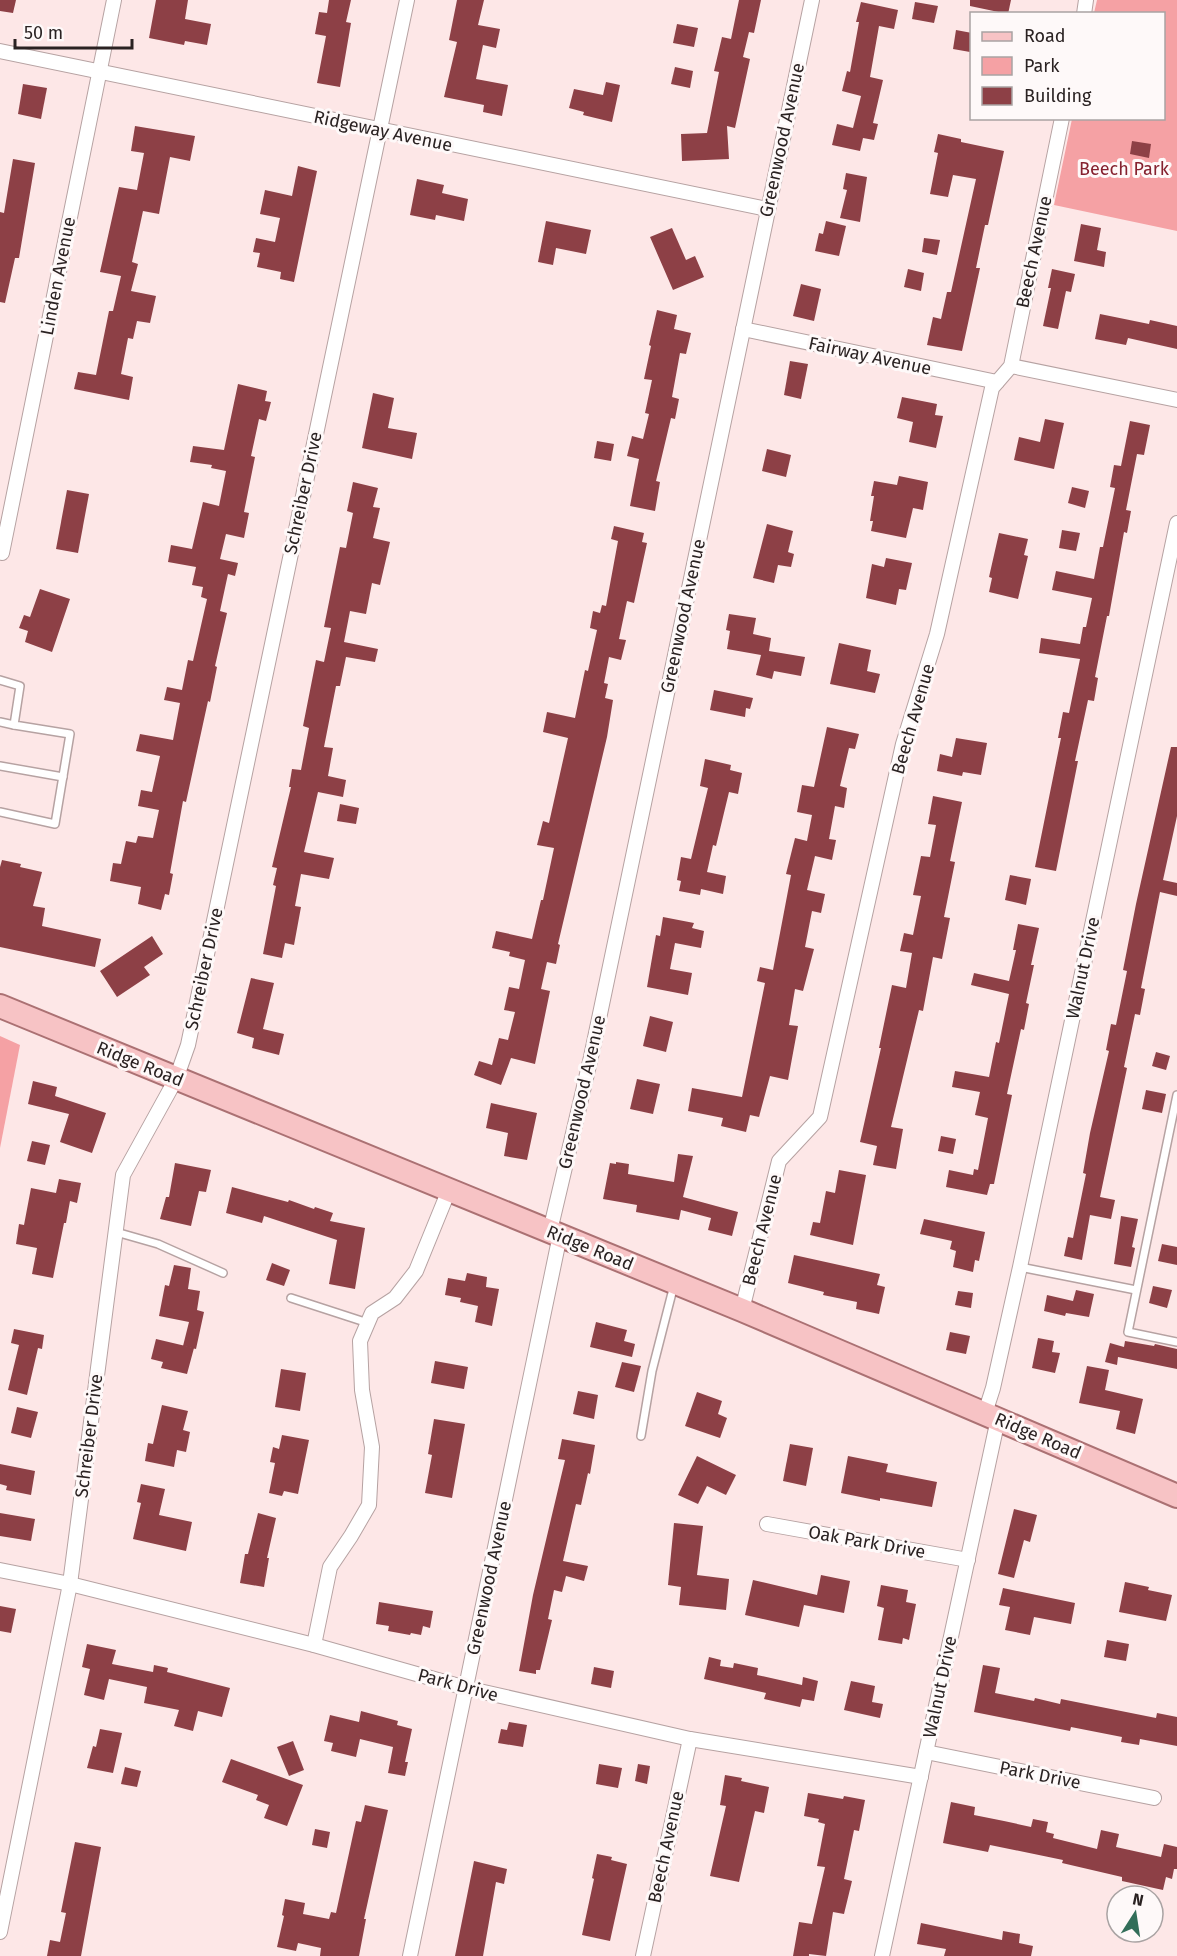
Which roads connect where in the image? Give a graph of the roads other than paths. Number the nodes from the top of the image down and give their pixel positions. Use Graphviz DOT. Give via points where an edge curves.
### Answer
graph roads {
  1 [pos="114,0"];
  2 [pos="407,0"];
  3 [pos="812,0"];
  4 [pos="0,51"];
  5 [pos="99,72"];
  6 [pos="1062,120"];
  7 [pos="379,130"];
  8 [pos="767,209"];
  9 [pos="743,329"];
  10 [pos="1011,366"];
  11 [pos="996,382"];
  12 [pos="1177,400"];
  13 [pos="1177,523"];
  14 [pos="2,553"];
  15 [pos="0,681"];
  16 [pos="0,722"];
  17 [pos="14,725"];
  18 [pos="0,766"];
  19 [pos="63,777"];
  20 [pos="0,812"];
  21 [pos="0,1006"];
  22 [pos="176,1079"];
  23 [pos="1177,1095"];
  24 [pos="449,1190"];
  25 [pos="116,1232"];
  26 [pos="555,1233"];
  27 [pos="1020,1267"];
  28 [pos="223,1273"];
  29 [pos="674,1282"];
  30 [pos="1136,1290"];
  31 [pos="291,1298"];
  32 [pos="742,1310"];
  33 [pos="368,1323"];
  34 [pos="1177,1342"];
  35 [pos="992,1416"];
  36 [pos="641,1436"];
  37 [pos="1177,1496"];
  38 [pos="767,1524"];
  39 [pos="968,1560"];
  40 [pos="0,1570"];
  41 [pos="70,1584"];
  42 [pos="314,1645"];
  43 [pos="466,1688"];
  44 [pos="690,1739"];
  45 [pos="926,1752"];
  46 [pos="921,1777"];
  47 [pos="1154,1798"];
  48 [pos="0,1932"];
  49 [pos="410,1956"];
  50 [pos="644,1956"];
  51 [pos="882,1956"];
  1 -- 5 [label="street, Linden Avenue"];
  2 -- 7 [label="street, Schreiber Drive"];
  3 -- 8 [label="street, Greenwood Avenue"];
  4 -- 5 [label="street, Ridgeway Avenue"];
  5 -- 7 [label="street, Ridgeway Avenue"];
  5 -- 14 [label="street, Linden Avenue"];
  6 -- 10 [label="street, Beech Avenue"];
  7 -- 8 [label="street, Ridgeway Avenue"];
  7 -- 22 [label="street, Schreiber Drive" via="188,1045"];
  8 -- 9 [label="street, Greenwood Avenue"];
  9 -- 11 [label="street, Fairway Avenue"];
  9 -- 26 [label="street, Greenwood Avenue"];
  10 -- 11 [label="street, Beech Avenue"];
  10 -- 12 [label="street"];
  11 -- 32 [label="street, Beech Avenue" via="937,634 903,744 820,1117 779,1161"];
  13 -- 27 [label="street, Walnut Drive"];
  15 -- 17 [label="lane" via="20,686"];
  16 -- 17 [label="lane"];
  17 -- 19 [label="lane" via="70,734"];
  18 -- 19 [label="lane"];
  19 -- 20 [label="lane" via="55,824"];
  21 -- 22 [label="main road, Ridge Road"];
  22 -- 24 [label="main road, Ridge Road"];
  22 -- 25 [label="street, Schreiber Drive" via="123,1175"];
  23 -- 30 [label="lane"];
  24 -- 26 [label="main road, Ridge Road"];
  24 -- 33 [label="street" via="416,1271 395,1298 372,1313"];
  25 -- 28 [label="lane" via="158,1244"];
  25 -- 41 [label="street, Schreiber Drive"];
  26 -- 29 [label="main road, Ridge Road"];
  26 -- 43 [label="street, Greenwood Avenue"];
  27 -- 30 [label="lane"];
  27 -- 35 [label="street, Walnut Drive" via="993,1388"];
  29 -- 32 [label="main road, Ridge Road"];
  29 -- 36 [label="lane"];
  30 -- 34 [label="lane" via="1128,1332"];
  31 -- 33 [label="lane"];
  32 -- 35 [label="main road, Ridge Road"];
  33 -- 42 [label="street" via="360,1341 362,1390 372,1447 369,1505 330,1568"];
  35 -- 37 [label="main road, Ridge Road"];
  35 -- 39 [label="street, Walnut Drive"];
  38 -- 39 [label="street, Oak Park Drive"];
  39 -- 45 [label="street, Walnut Drive"];
  40 -- 41 [label="street, Park Drive"];
  41 -- 42 [label="street, Park Drive"];
  41 -- 48 [label="street, Schreiber Drive"];
  42 -- 43 [label="street, Park Drive"];
  43 -- 44 [label="street, Park Drive"];
  43 -- 49 [label="street, Greenwood Avenue"];
  44 -- 46 [label="street, Park Drive"];
  44 -- 50 [label="street, Beech Avenue"];
  45 -- 46 [label="street, Walnut Drive"];
  45 -- 47 [label="street, Park Drive"];
  46 -- 51 [label="street, Walnut Drive"];
}
